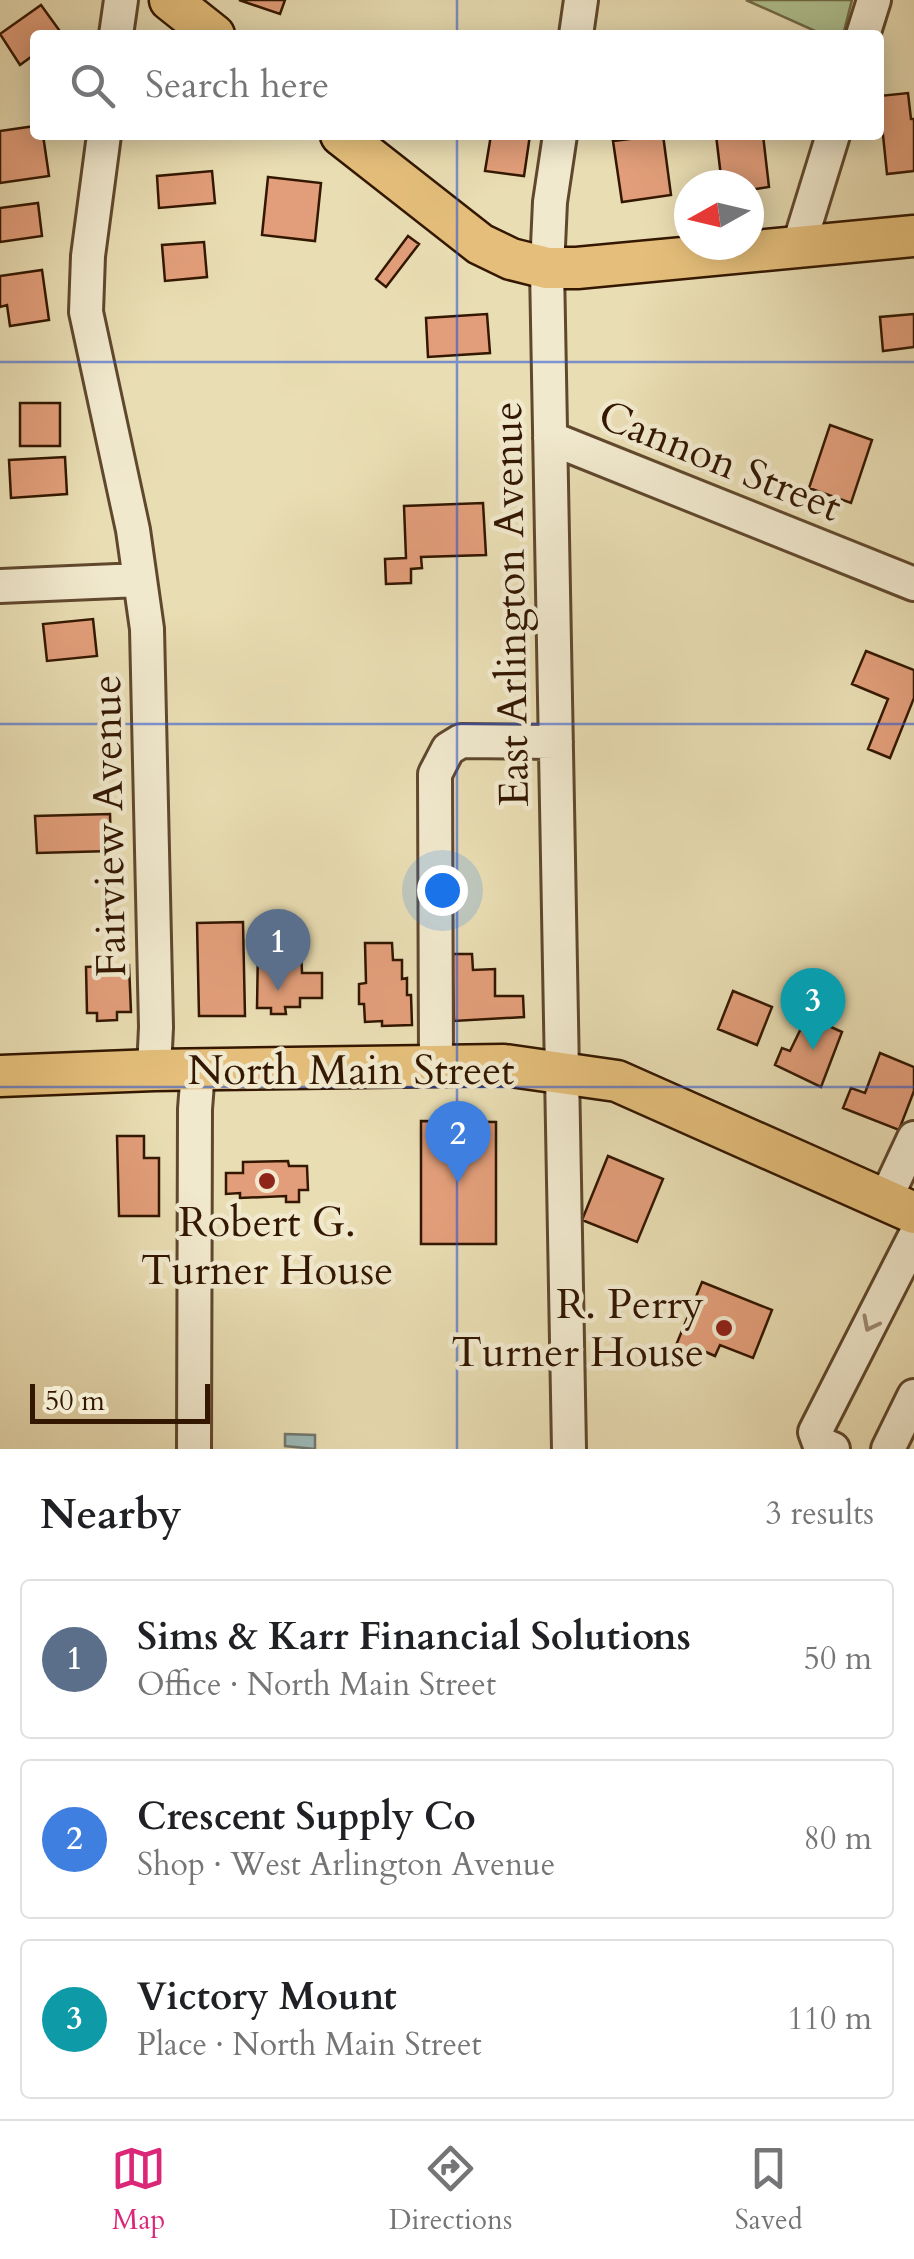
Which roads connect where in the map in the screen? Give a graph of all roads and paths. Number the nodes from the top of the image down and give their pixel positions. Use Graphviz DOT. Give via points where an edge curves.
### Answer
graph roads {
  1 [pos="121,0"];
  2 [pos="170,0"];
  3 [pos="581,0"];
  4 [pos="874,0"];
  5 [pos="117,30"];
  6 [pos="208,30"];
  7 [pos="577,30"];
  8 [pos="865,30"];
  9 [pos="103,140"];
  10 [pos="347,140"];
  11 [pos="559,140"];
  12 [pos="831,140"];
  13 [pos="914,236"];
  14 [pos="799,246"];
  15 [pos="547,268"];
  16 [pos="550,438"];
  17 [pos="140,580"];
  18 [pos="914,584"];
  19 [pos="0,586"];
  20 [pos="556,742"];
  21 [pos="436,1064"];
  22 [pos="154,1070"];
  23 [pos="198,1070"];
  24 [pos="562,1073"];
  25 [pos="0,1076"];
  26 [pos="914,1138"];
  27 [pos="900,1206"];
  28 [pos="914,1238"];
  29 [pos="906,1276"];
  30 [pos="914,1396"];
  31 [pos="899,1442"];
  32 [pos="194,1449"];
  33 [pos="569,1449"];
  34 [pos="833,1449"];
  1 -- 5 [label="street"];
  2 -- 6 [label="main road"];
  3 -- 7 [label="street"];
  4 -- 8 [label="street"];
  9 -- 17 [label="street, Fairview Avenue" via="86,312"];
  10 -- 15 [label="main road" via="480,244"];
  11 -- 15 [label="street, East Arlington Avenue"];
  12 -- 14 [label="street"];
  13 -- 14 [label="main road"];
  14 -- 15 [label="main road"];
  15 -- 16 [label="street, East Arlington Avenue"];
  16 -- 18 [label="street, Cannon Street"];
  16 -- 20 [label="street, East Arlington Avenue"];
  17 -- 19 [label="street"];
  17 -- 22 [label="street, Fairview Avenue" via="147,629"];
  20 -- 21 [label="street" via="461,741 448,749 435,774"];
  20 -- 24 [label="street, East Arlington Avenue"];
  21 -- 23 [label="main road, North Main Street"];
  21 -- 24 [label="main road, North Main Street"];
  22 -- 23 [label="main road, North Main Street"];
  22 -- 25 [label="main road, North Main Street"];
  23 -- 32 [label="street"];
  24 -- 27 [label="main road, North Main Street" via="617,1080"];
  24 -- 33 [label="street, East Arlington Avenue"];
  26 -- 27 [label="street"];
  28 -- 29 [label="street"];
  29 -- 34 [label="street, one-way" via="815,1432 819,1443"];
  30 -- 31 [label="street"];
}
